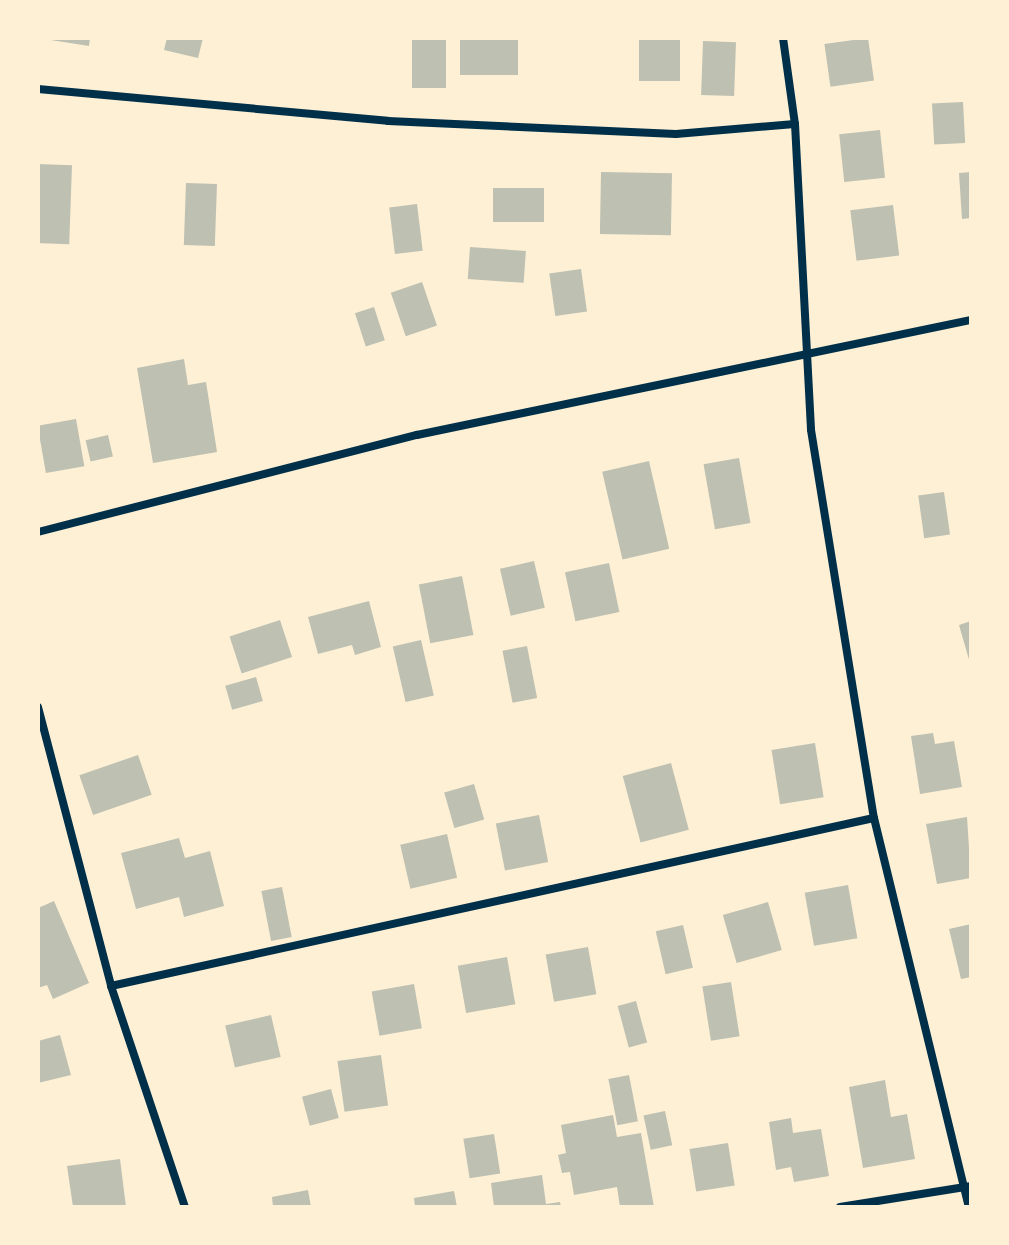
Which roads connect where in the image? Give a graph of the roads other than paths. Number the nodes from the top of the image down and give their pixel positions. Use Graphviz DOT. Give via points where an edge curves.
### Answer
graph roads {
  1 [pos="783,38"];
  2 [pos="38,89"];
  3 [pos="795,124"];
  4 [pos="971,320"];
  5 [pos="811,356"];
  6 [pos="38,532"];
  7 [pos="38,707"];
  8 [pos="874,818"];
  9 [pos="111,986"];
  10 [pos="968,1186"];
  11 [pos="185,1207"];
  12 [pos="840,1207"];
  13 [pos="969,1207"];
  1 -- 3 [label="street"];
  2 -- 3 [label="street" via="388,121 676,134"];
  3 -- 5 [label="street"];
  4 -- 5 [label="street"];
  5 -- 6 [label="street" via="417,435"];
  5 -- 8 [label="street" via="811,430"];
  7 -- 9 [label="street"];
  8 -- 9 [label="street"];
  8 -- 10 [label="street"];
  9 -- 11 [label="street"];
  10 -- 12 [label="street"];
  10 -- 13 [label="street"];
}
